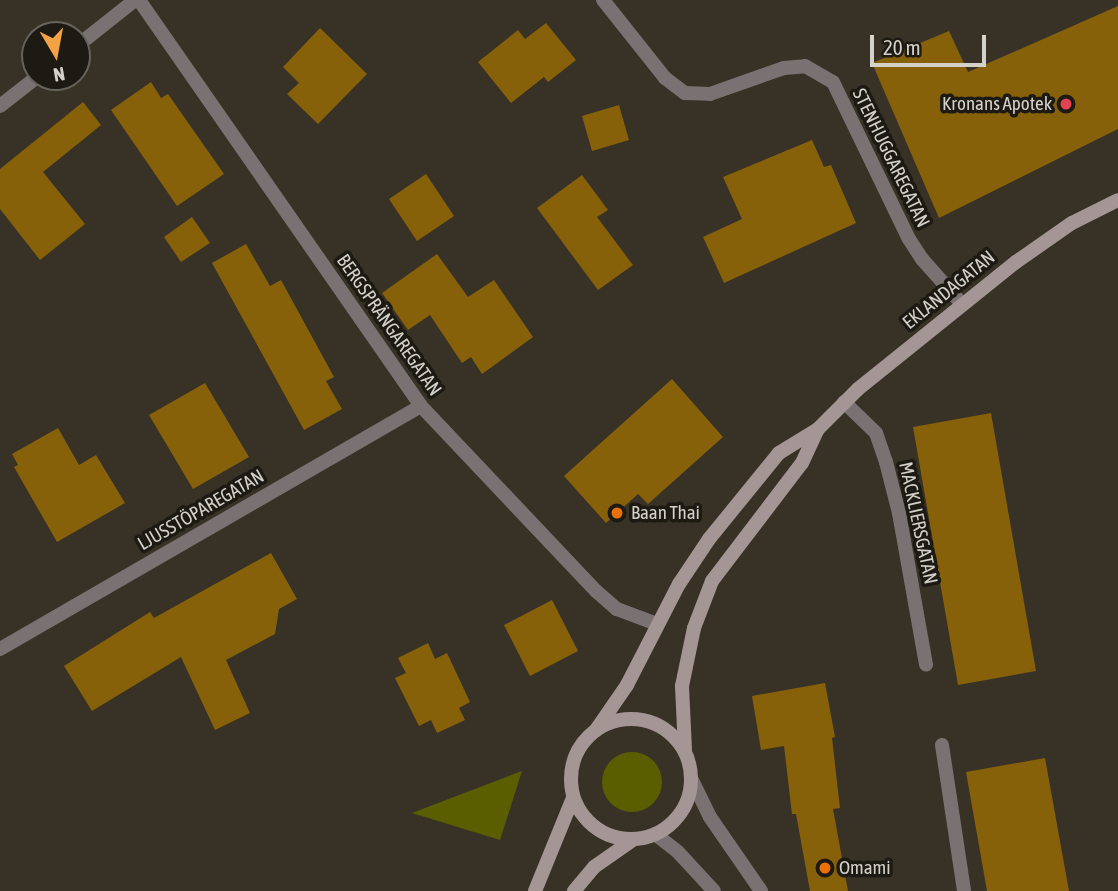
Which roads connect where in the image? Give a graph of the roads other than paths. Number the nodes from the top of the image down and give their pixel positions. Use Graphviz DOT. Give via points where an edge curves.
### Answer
graph roads {
  1 [pos="137,0"];
  2 [pos="603,0"];
  3 [pos="91,35"];
  4 [pos="21,90"];
  5 [pos="0,106"];
  6 [pos="1118,200"];
  7 [pos="962,304"];
  8 [pos="844,402"];
  9 [pos="421,406"];
  10 [pos="818,429"];
  11 [pos="657,624"];
  12 [pos="0,649"];
  13 [pos="926,665"];
  14 [pos="596,730"];
  15 [pos="942,745"];
  16 [pos="685,751"];
  17 [pos="691,778"];
  18 [pos="573,798"];
  19 [pos="655,834"];
  20 [pos="634,839"];
  21 [pos="535,891"];
  22 [pos="574,891"];
  23 [pos="714,891"];
  24 [pos="761,891"];
  25 [pos="964,891"];
  1 -- 3 [label="street"];
  1 -- 9 [label="street, BERGSPRÄNGAREGATAN"];
  2 -- 7 [label="street, STENHUGGAREGATAN" via="665,78 685,93 710,94 784,68 805,66 833,82 909,239"];
  4 -- 5 [label="street"];
  6 -- 7 [label="street, EKLANDAGATAN" via="1072,223"];
  7 -- 8 [label="street, EKLANDAGATAN"];
  8 -- 10 [label="street, EKLANDAGATAN"];
  8 -- 13 [label="street, MACKLIERSGATAN" via="876,433 886,462"];
  9 -- 11 [label="street, BERGSPRÄNGAREGATAN" via="596,591 617,608"];
  9 -- 12 [label="street, LJUSSTÖPAREGATAN"];
  10 -- 11 [label="street, EKLANDAGATAN" via="779,453 709,539"];
  10 -- 16 [label="street, EKLANDAGATAN" via="802,463 712,581 694,628 681,686"];
  11 -- 14 [label="street, EKLANDAGATAN" via="627,685"];
  14 -- 16 [label="street" via="624,719 645,720 672,735"];
  14 -- 18 [label="street, EKLANDAGATAN" via="574,760"];
  15 -- 25 [label="street"];
  16 -- 17 [label="street, EKLANDAGATAN"];
  17 -- 19 [label="street, EKLANDAGATAN" via="682,811"];
  17 -- 24 [label="street" via="710,817"];
  18 -- 20 [label="street, EKLANDAGATAN" via="597,828"];
  18 -- 21 [label="street, EKLANDAGATAN"];
  19 -- 20 [label="street, EKLANDAGATAN"];
  19 -- 23 [label="street"];
  20 -- 22 [label="street, EKLANDAGATAN" via="594,867"];
}
